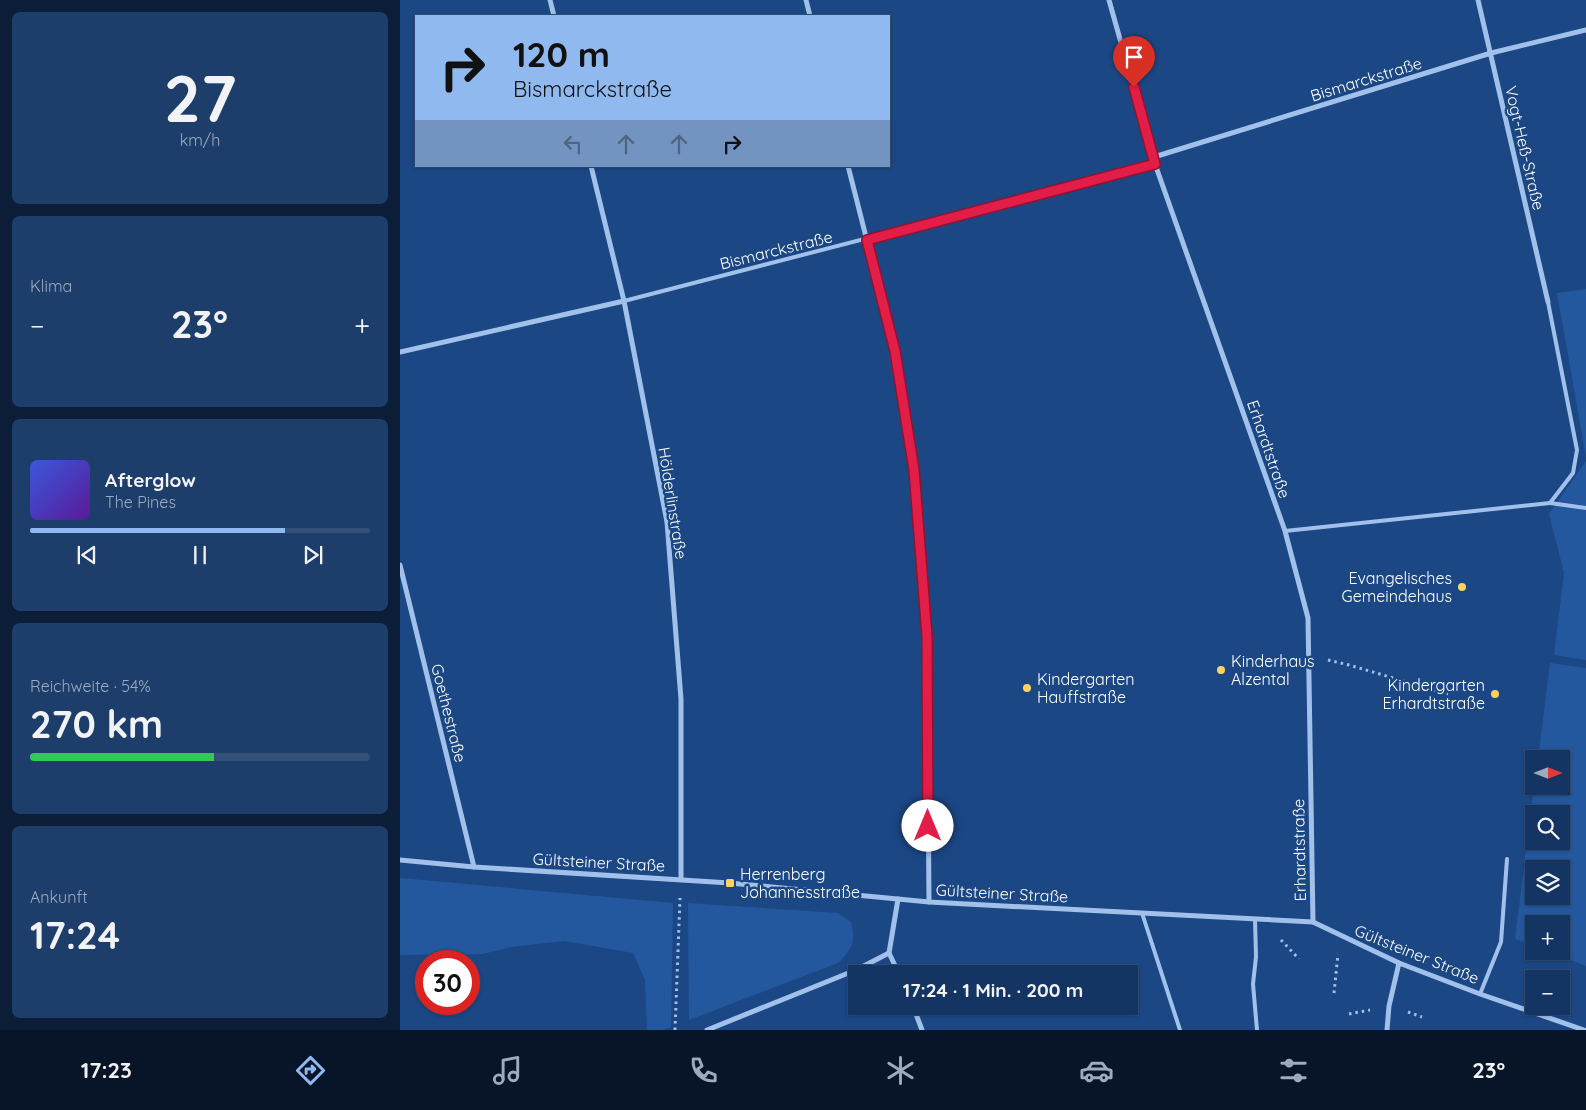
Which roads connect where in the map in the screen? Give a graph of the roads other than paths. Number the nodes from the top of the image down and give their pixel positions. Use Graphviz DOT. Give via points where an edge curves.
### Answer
graph roads {
  1 [pos="550,0"];
  2 [pos="806,0"];
  3 [pos="1109,0"];
  4 [pos="1478,0"];
  5 [pos="554,15"];
  6 [pos="810,15"];
  7 [pos="1586,30"];
  8 [pos="1491,53"];
  9 [pos="1154,157"];
  10 [pos="1155,164"];
  11 [pos="591,167"];
  12 [pos="848,167"];
  13 [pos="867,240"];
  14 [pos="624,301"];
  15 [pos="1548,302"];
  16 [pos="400,352"];
  17 [pos="1550,502"];
  18 [pos="1586,508"];
  19 [pos="1285,531"];
  20 [pos="400,565"];
  21 [pos="1507,859"];
  22 [pos="400,860"];
  23 [pos="474,867"];
  24 [pos="681,879"];
  25 [pos="898,899"];
  26 [pos="929,902"];
  27 [pos="1142,913"];
  28 [pos="1254,919"];
  29 [pos="1313,922"];
  30 [pos="890,953"];
  31 [pos="1399,963"];
  32 [pos="895,965"];
  33 [pos="1480,994"];
  34 [pos="916,1015"];
  35 [pos="707,1030"];
  36 [pos="922,1030"];
  37 [pos="1180,1030"];
  38 [pos="1257,1030"];
  39 [pos="1387,1030"];
  40 [pos="1584,1030"];
  1 -- 5 [label="street"];
  2 -- 6 [label="street"];
  3 -- 9 [label="street, Erhardtstraße"];
  4 -- 8 [label="street, Vogt-Heß-Straße"];
  7 -- 8 [label="street, Bismarckstraße"];
  8 -- 9 [label="street, Bismarckstraße"];
  8 -- 15 [label="street, Vogt-Heß-Straße"];
  9 -- 10 [label="street, Erhardtstraße"];
  10 -- 13 [label="lane, Bismarckstraße"];
  10 -- 19 [label="street, Erhardtstraße"];
  11 -- 14 [label="street, Hölderlinstraße"];
  12 -- 13 [label="street"];
  13 -- 14 [label="lane, Bismarckstraße"];
  13 -- 26 [label="street" via="895,351 914,470 927,636"];
  14 -- 16 [label="street, Bismarckstraße"];
  14 -- 24 [label="street, Hölderlinstraße" via="667,522 681,699"];
  15 -- 17 [label="lane" via="1577,450 1573,473"];
  17 -- 18 [label="lane"];
  17 -- 19 [label="lane"];
  19 -- 29 [label="street, Erhardtstraße" via="1308,618"];
  20 -- 23 [label="street, Goethestraße"];
  21 -- 33 [label="lane" via="1501,942"];
  22 -- 23 [label="street, Gültsteiner Straße"];
  23 -- 24 [label="street, Gültsteiner Straße"];
  24 -- 25 [label="street, Gültsteiner Straße"];
  25 -- 26 [label="street, Gültsteiner Straße"];
  25 -- 30 [label="street"];
  26 -- 27 [label="street, Gültsteiner Straße"];
  27 -- 28 [label="street, Gültsteiner Straße"];
  27 -- 37 [label="lane"];
  28 -- 29 [label="street, Gültsteiner Straße"];
  28 -- 38 [label="lane" via="1256,956 1253,984"];
  29 -- 31 [label="street, Gültsteiner Straße"];
  30 -- 32 [label="street"];
  30 -- 35 [label="street"];
  31 -- 33 [label="street, Gültsteiner Straße"];
  31 -- 39 [label="street"];
  33 -- 40 [label="street, Gültsteiner Straße"];
  34 -- 36 [label="street"];
}
